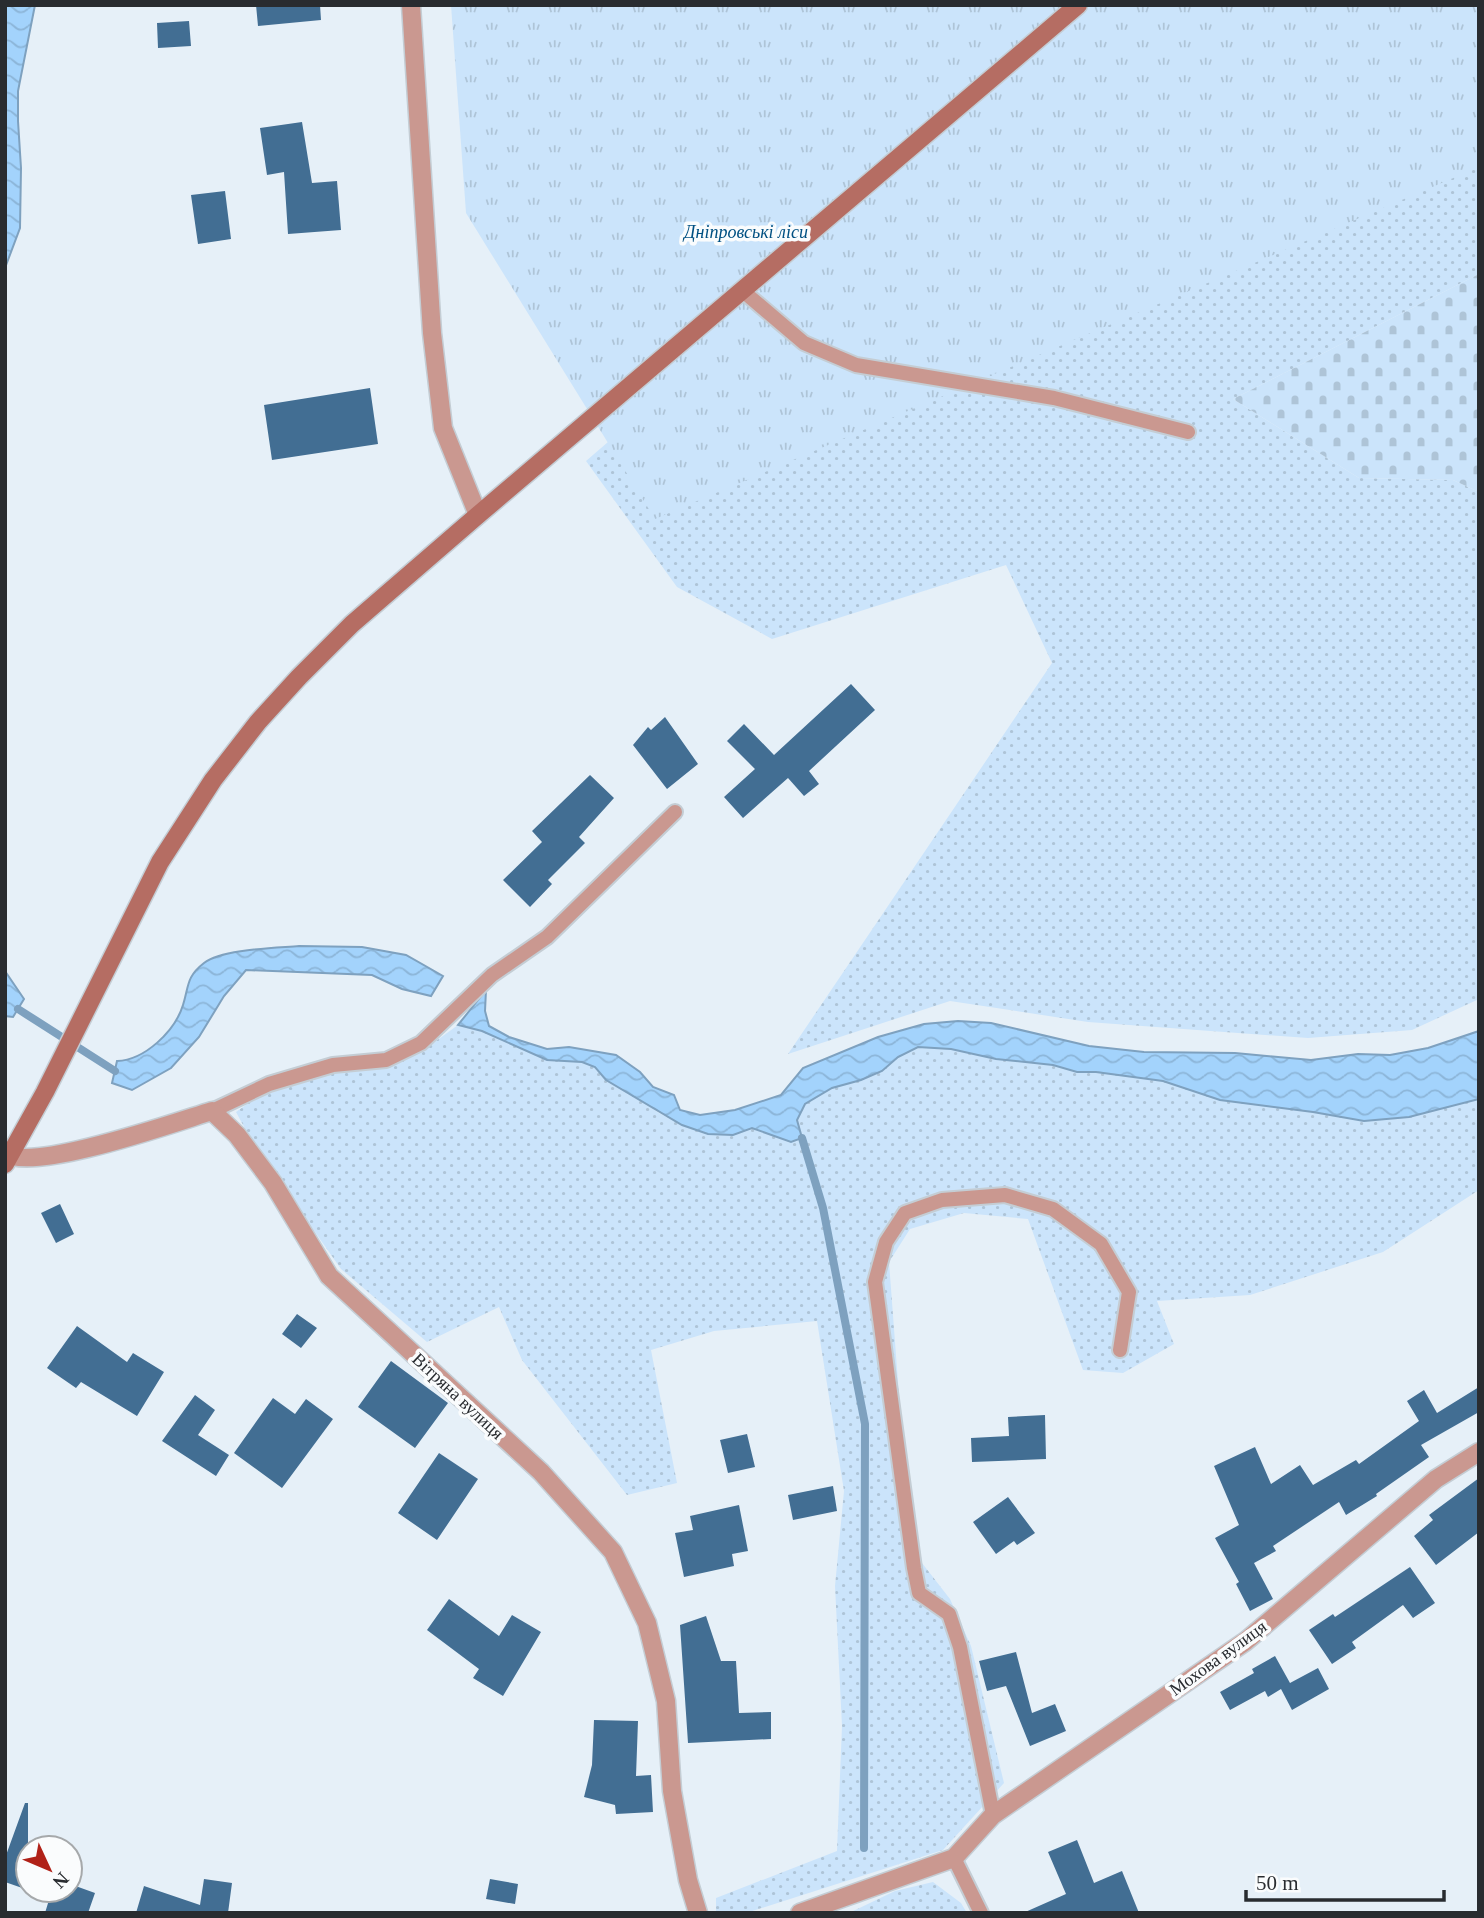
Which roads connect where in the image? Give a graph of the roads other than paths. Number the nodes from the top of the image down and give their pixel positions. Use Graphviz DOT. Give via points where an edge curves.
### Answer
graph roads {
  1 [pos="411,5"];
  2 [pos="1078,5"];
  3 [pos="744,292"];
  4 [pos="1188,432"];
  5 [pos="478,515"];
  6 [pos="675,812"];
  7 [pos="212,1111"];
  8 [pos="7,1158"];
  9 [pos="1119,1350"];
  10 [pos="1479,1452"];
  11 [pos="993,1815"];
  12 [pos="954,1857"];
  13 [pos="698,1913"];
  14 [pos="800,1913"];
  15 [pos="981,1913"];
  1 -- 5 [label="street" via="432,333 443,428"];
  2 -- 3 [label="main road"];
  3 -- 4 [label="lane" via="804,343 856,365 1054,398"];
  3 -- 5 [label="main road"];
  5 -- 8 [label="main road" via="352,624 258,722 213,780 160,862"];
  6 -- 7 [label="lane" via="547,937 492,975 421,1043 386,1060 333,1065 269,1084"];
  7 -- 8 [label="street" via="104,1144 40,1158"];
  7 -- 13 [label="street, Вітряна вулиця" via="237,1135 273,1183 329,1276 541,1472 613,1552 647,1623 666,1700 672,1791"];
  9 -- 11 [label="lane" via="1129,1293 1101,1244 1053,1209 1005,1195 942,1200 905,1213 886,1242 875,1282 914,1567 919,1593 949,1614 960,1647"];
  10 -- 11 [label="street, Мохова вулиця" via="1436,1479 1246,1641"];
  11 -- 12 [label="street, Мохова вулиця"];
  12 -- 14 [label="street"];
  12 -- 15 [label="lane"];
}
